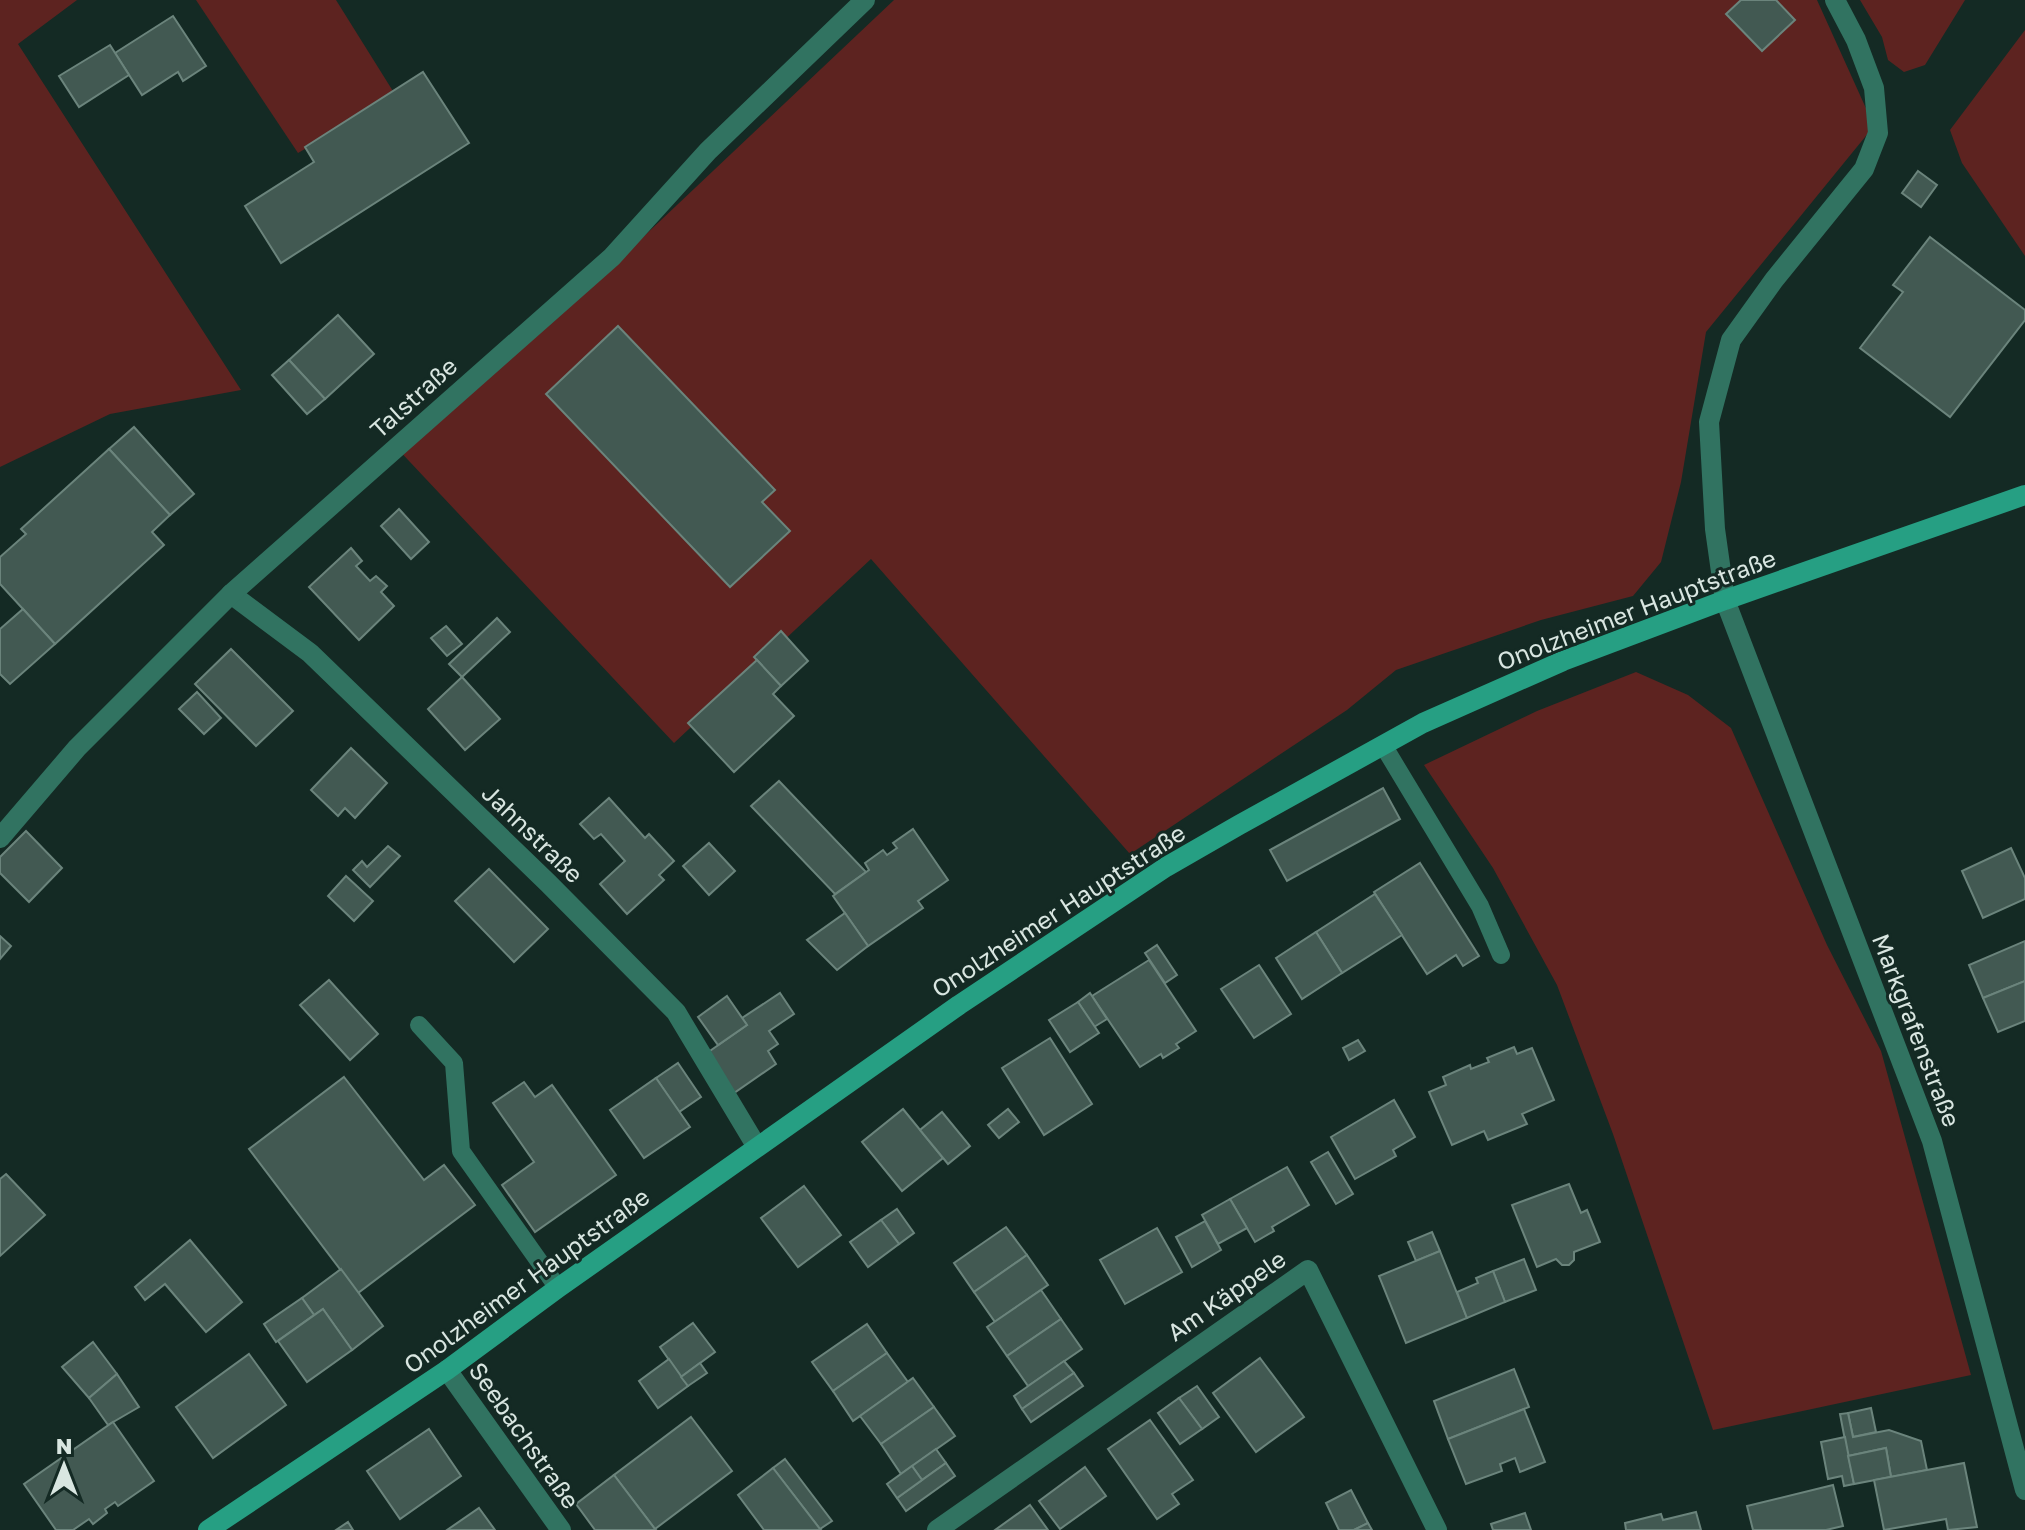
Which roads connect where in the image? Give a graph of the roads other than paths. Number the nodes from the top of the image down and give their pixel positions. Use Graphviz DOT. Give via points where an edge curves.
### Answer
graph roads {
  1 [pos="865,0"];
  2 [pos="1835,0"];
  3 [pos="2025,495"];
  4 [pos="231,594"];
  5 [pos="1725,600"];
  6 [pos="1383,745"];
  7 [pos="0,838"];
  8 [pos="1501,955"];
  9 [pos="419,1025"];
  10 [pos="757,1147"];
  11 [pos="558,1288"];
  12 [pos="447,1370"];
  13 [pos="2025,1490"];
  14 [pos="208,1530"];
  15 [pos="561,1530"];
  16 [pos="937,1530"];
  17 [pos="1437,1530"];
  1 -- 4 [label="street, Talstraße" via="708,151 612,257"];
  2 -- 5 [label="street, Markgrafenstraße" via="1874,88 1878,133 1864,169 1731,340 1709,422"];
  3 -- 5 [label="main road, Onolzheimer Hauptstraße"];
  4 -- 7 [label="street, Talstraße" via="77,748"];
  4 -- 10 [label="street, Jahnstraße" via="310,653 676,1012"];
  5 -- 6 [label="main road, Onolzheimer Hauptstraße" via="1563,661"];
  5 -- 13 [label="street, Markgrafenstraße" via="1932,1141"];
  6 -- 8 [label="lane" via="1480,906"];
  6 -- 10 [label="main road, Onolzheimer Hauptstraße" via="1166,867"];
  9 -- 11 [label="lane" via="454,1063 461,1151"];
  10 -- 11 [label="main road, Onolzheimer Hauptstraße"];
  11 -- 12 [label="main road, Onolzheimer Hauptstraße"];
  12 -- 14 [label="main road, Onolzheimer Hauptstraße"];
  12 -- 15 [label="street, Seebachstraße"];
  16 -- 17 [label="street, Am Käppele" via="1308,1270"];
}
